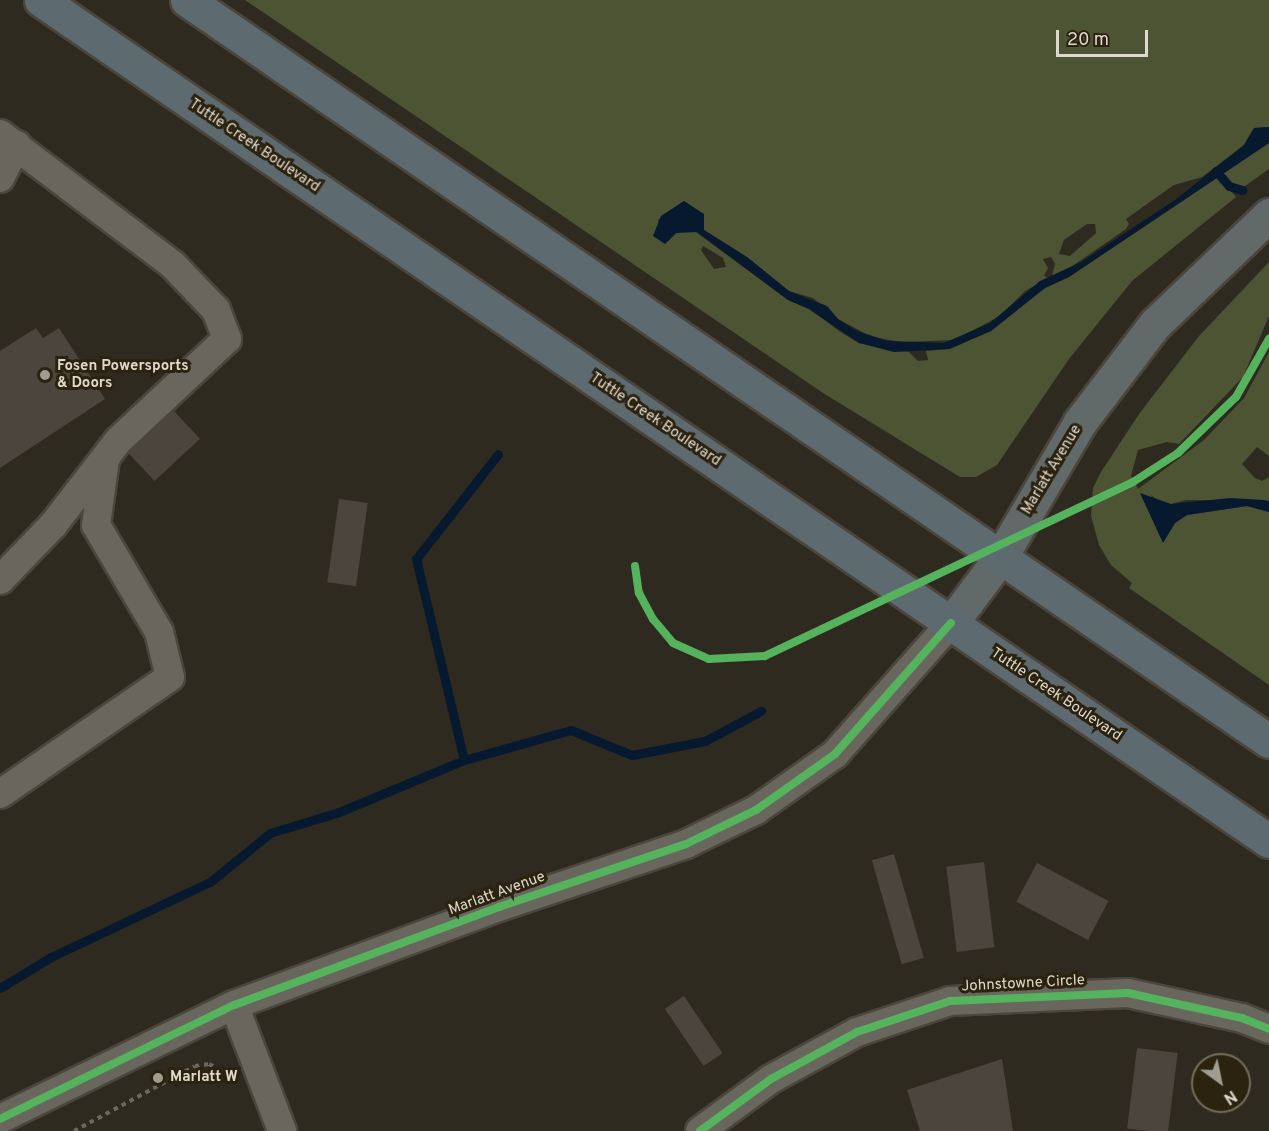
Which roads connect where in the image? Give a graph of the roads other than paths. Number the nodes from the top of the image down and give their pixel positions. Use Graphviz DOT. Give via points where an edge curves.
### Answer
graph roads {
  1 [pos="41,0"];
  2 [pos="187,0"];
  3 [pos="8,140"];
  4 [pos="0,178"];
  5 [pos="1269,215"];
  6 [pos="106,457"];
  7 [pos="1000,558"];
  8 [pos="0,580"];
  9 [pos="951,623"];
  10 [pos="1269,741"];
  11 [pos="0,794"];
  12 [pos="1269,841"];
  13 [pos="234,1005"];
  14 [pos="1269,1029"];
  15 [pos="0,1119"];
  16 [pos="282,1131"];
  17 [pos="700,1131"];
  1 -- 9 [label="highway, Tuttle Creek Boulevard"];
  2 -- 7 [label="highway"];
  3 -- 4 [label="street"];
  3 -- 6 [label="street" via="172,264 216,310 227,339 118,441"];
  5 -- 7 [label="main road, Marlatt Avenue" via="1155,324 1080,422"];
  6 -- 8 [label="street" via="53,525"];
  6 -- 11 [label="street" via="96,525 159,632 170,677"];
  7 -- 9 [label="main road, Marlatt Avenue"];
  7 -- 10 [label="highway"];
  9 -- 12 [label="highway, Tuttle Creek Boulevard"];
  9 -- 13 [label="street, Marlatt Avenue" via="835,754 756,810 686,844 499,907"];
  13 -- 15 [label="street, Marlatt Avenue"];
  13 -- 16 [label="street"];
  14 -- 17 [label="street, Johnstowne Circle" via="1242,1018 1128,993 950,1002 857,1032 771,1078"];
}
